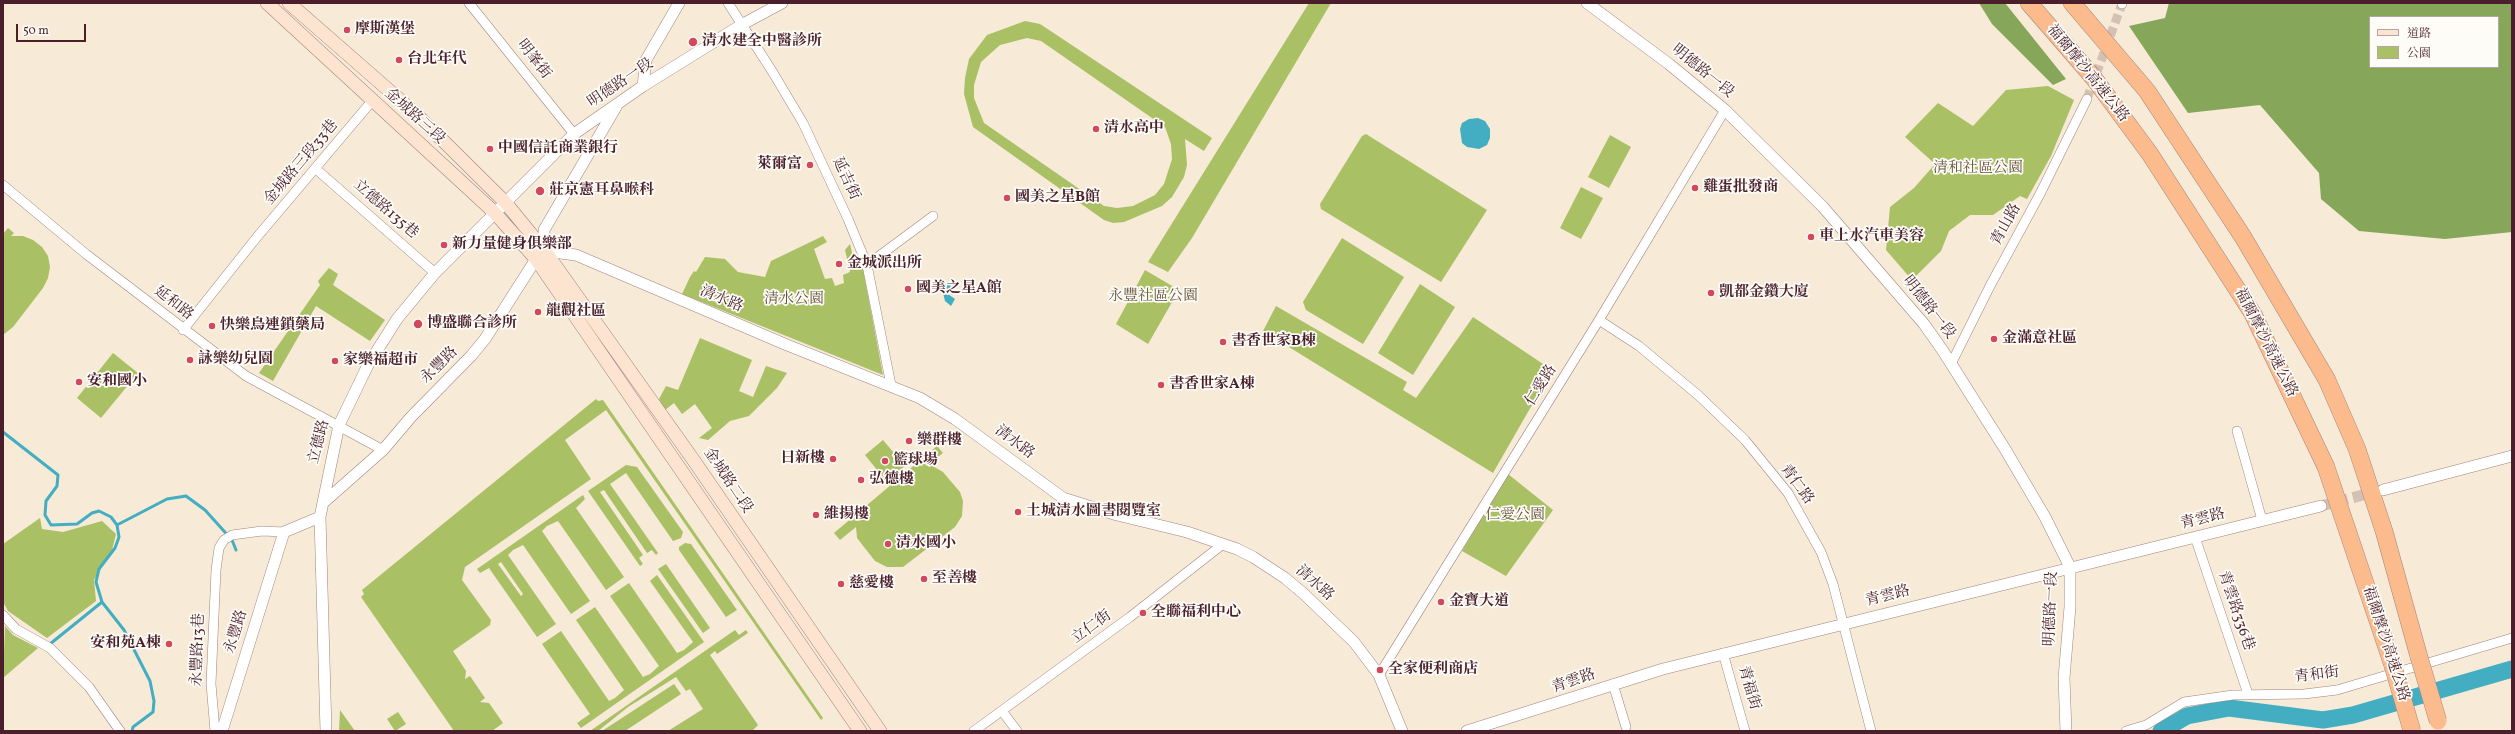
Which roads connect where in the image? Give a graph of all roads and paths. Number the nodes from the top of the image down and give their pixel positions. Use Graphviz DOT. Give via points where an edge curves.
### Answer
graph roads {
  1 [pos="267,3"];
  2 [pos="289,3"];
  3 [pos="469,3"];
  4 [pos="679,3"];
  5 [pos="728,3"];
  6 [pos="782,3"];
  7 [pos="1587,3"];
  8 [pos="2029,3"];
  9 [pos="2072,3"];
  10 [pos="742,24"];
  11 [pos="643,86"];
  12 [pos="2087,99"];
  13 [pos="372,101"];
  14 [pos="617,104"];
  15 [pos="1725,110"];
  16 [pos="574,134"];
  17 [pos="316,169"];
  18 [pos="3,185"];
  19 [pos="505,202"];
  20 [pos="494,212"];
  21 [pos="933,216"];
  22 [pos="540,255"];
  23 [pos="867,265"];
  24 [pos="434,273"];
  25 [pos="1599,320"];
  26 [pos="183,330"];
  27 [pos="1951,364"];
  28 [pos="891,385"];
  29 [pos="339,425"];
  30 [pos="2237,431"];
  31 [pos="383,450"];
  32 [pos="2512,456"];
  33 [pos="2383,490"];
  34 [pos="323,503"];
  35 [pos="2321,506"];
  36 [pos="320,517"];
  37 [pos="2262,520"];
  38 [pos="284,532"];
  39 [pos="2195,537"];
  40 [pos="1223,544"];
  41 [pos="2070,567"];
  42 [pos="3,615"];
  43 [pos="1844,623"];
  44 [pos="2512,638"];
  45 [pos="1723,653"];
  46 [pos="1379,675"];
  47 [pos="1613,684"];
  48 [pos="2248,694"];
  49 [pos="1002,711"];
  50 [pos="2439,726"];
  51 [pos="1626,728"];
  52 [pos="120,731"];
  53 [pos="215,731"];
  54 [pos="222,731"];
  55 [pos="326,731"];
  56 [pos="860,731"];
  57 [pos="880,731"];
  58 [pos="974,731"];
  59 [pos="1017,731"];
  60 [pos="1402,731"];
  61 [pos="1467,731"];
  62 [pos="1745,731"];
  63 [pos="1871,731"];
  64 [pos="2066,731"];
  65 [pos="2126,731"];
  66 [pos="2412,731"];
  1 -- 13 [label="main road, 金城路三段"];
  2 -- 19 [label="main road, 金城路三段" via="416,114"];
  3 -- 16 [label="street, 明峯街"];
  4 -- 11 [label="street" via="646,60"];
  5 -- 10 [label="street, 延吉街"];
  6 -- 10 [label="street, 明德路一段"];
  7 -- 15 [label="street, 明德路一段" via="1669,64"];
  8 -- 66 [label="highway, 福爾摩沙高速公路, bridge" via="2092,77 2150,154 2253,314 2326,467 2393,666"];
  9 -- 50 [label="highway, 福爾摩沙高速公路, bridge" via="2123,61 2164,116 2279,295 2327,380 2357,449 2384,531"];
  10 -- 11 [label="street, 明德路一段"];
  10 -- 23 [label="street, 延吉街" via="803,124"];
  11 -- 14 [label="street, 明德路一段"];
  12 -- 27 [label="street, 青山路"];
  13 -- 17 [label="street, 金城路三段33巷"];
  13 -- 20 [label="main road, 金城路三段"];
  14 -- 16 [label="street, 明德路一段"];
  14 -- 22 [label="street" via="544,230"];
  15 -- 25 [label="street, 仁愛路"];
  15 -- 27 [label="street, 明德路一段" via="1823,208 1924,324"];
  16 -- 19 [label="street, 明德路一段"];
  17 -- 24 [label="street, 立德路135巷"];
  17 -- 26 [label="street, 金城路三段33巷" via="252,243"];
  18 -- 26 [label="street, 延和路"];
  19 -- 20 [label="street, 明德路一段"];
  19 -- 22 [label="main road, 金城路三段"];
  20 -- 22 [label="main road, 金城路三段"];
  20 -- 24 [label="street, 立德路"];
  21 -- 23 [label="street"];
  22 -- 28 [label="street, 清水路" via="576,255 787,345"];
  22 -- 31 [label="street, 永豐路" via="485,339"];
  22 -- 56 [label="main road"];
  22 -- 57 [label="main road, 金城路二段" via="692,458"];
  23 -- 28 [label="street, 延吉街"];
  24 -- 29 [label="street, 立德路" via="397,319 361,377"];
  25 -- 43 [label="street, 青仁路" via="1640,346 1745,440 1788,494 1806,524 1823,558"];
  25 -- 46 [label="street, 仁愛路"];
  26 -- 29 [label="street, 延和路" via="246,376"];
  27 -- 41 [label="street, 明德路一段" via="2020,474"];
  28 -- 40 [label="street, 清水路" via="955,418 1063,498"];
  29 -- 31 [label="street, 延和路"];
  29 -- 34 [label="street, 立德路"];
  30 -- 37 [label="street"];
  31 -- 34 [label="street, 永豐路"];
  32 -- 33 [label="street"];
  34 -- 36 [label="street, 立德路"];
  35 -- 37 [label="street, 青雲路"];
  36 -- 38 [label="street"];
  36 -- 55 [label="street, 立德路"];
  37 -- 39 [label="street, 青雲路"];
  38 -- 53 [label="street, 永豐路13巷" via="262,531 232,535 224,540 219,548 211,684"];
  38 -- 54 [label="street, 永豐路"];
  39 -- 41 [label="street, 青雲路"];
  39 -- 48 [label="street, 青雲路336巷"];
  40 -- 46 [label="street, 清水路" via="1253,558 1299,590 1354,642"];
  40 -- 49 [label="street, 立仁街" via="1130,617"];
  41 -- 43 [label="street, 青雲路"];
  41 -- 64 [label="street, 明德路一段" via="2070,607 2064,678"];
  42 -- 52 [label="street" via="16,629 50,648 89,687"];
  43 -- 45 [label="street, 青雲路"];
  43 -- 63 [label="street, 青仁路"];
  44 -- 48 [label="street, 青和街" via="2337,690 2304,694"];
  45 -- 47 [label="street, 青雲路"];
  45 -- 62 [label="street, 青福街"];
  46 -- 60 [label="street, 清水路"];
  47 -- 51 [label="street"];
  47 -- 61 [label="street, 青雲路"];
  48 -- 65 [label="street, 青和街" via="2184,702 2146,725"];
  49 -- 58 [label="street, 立仁街"];
  49 -- 59 [label="street"];
}
